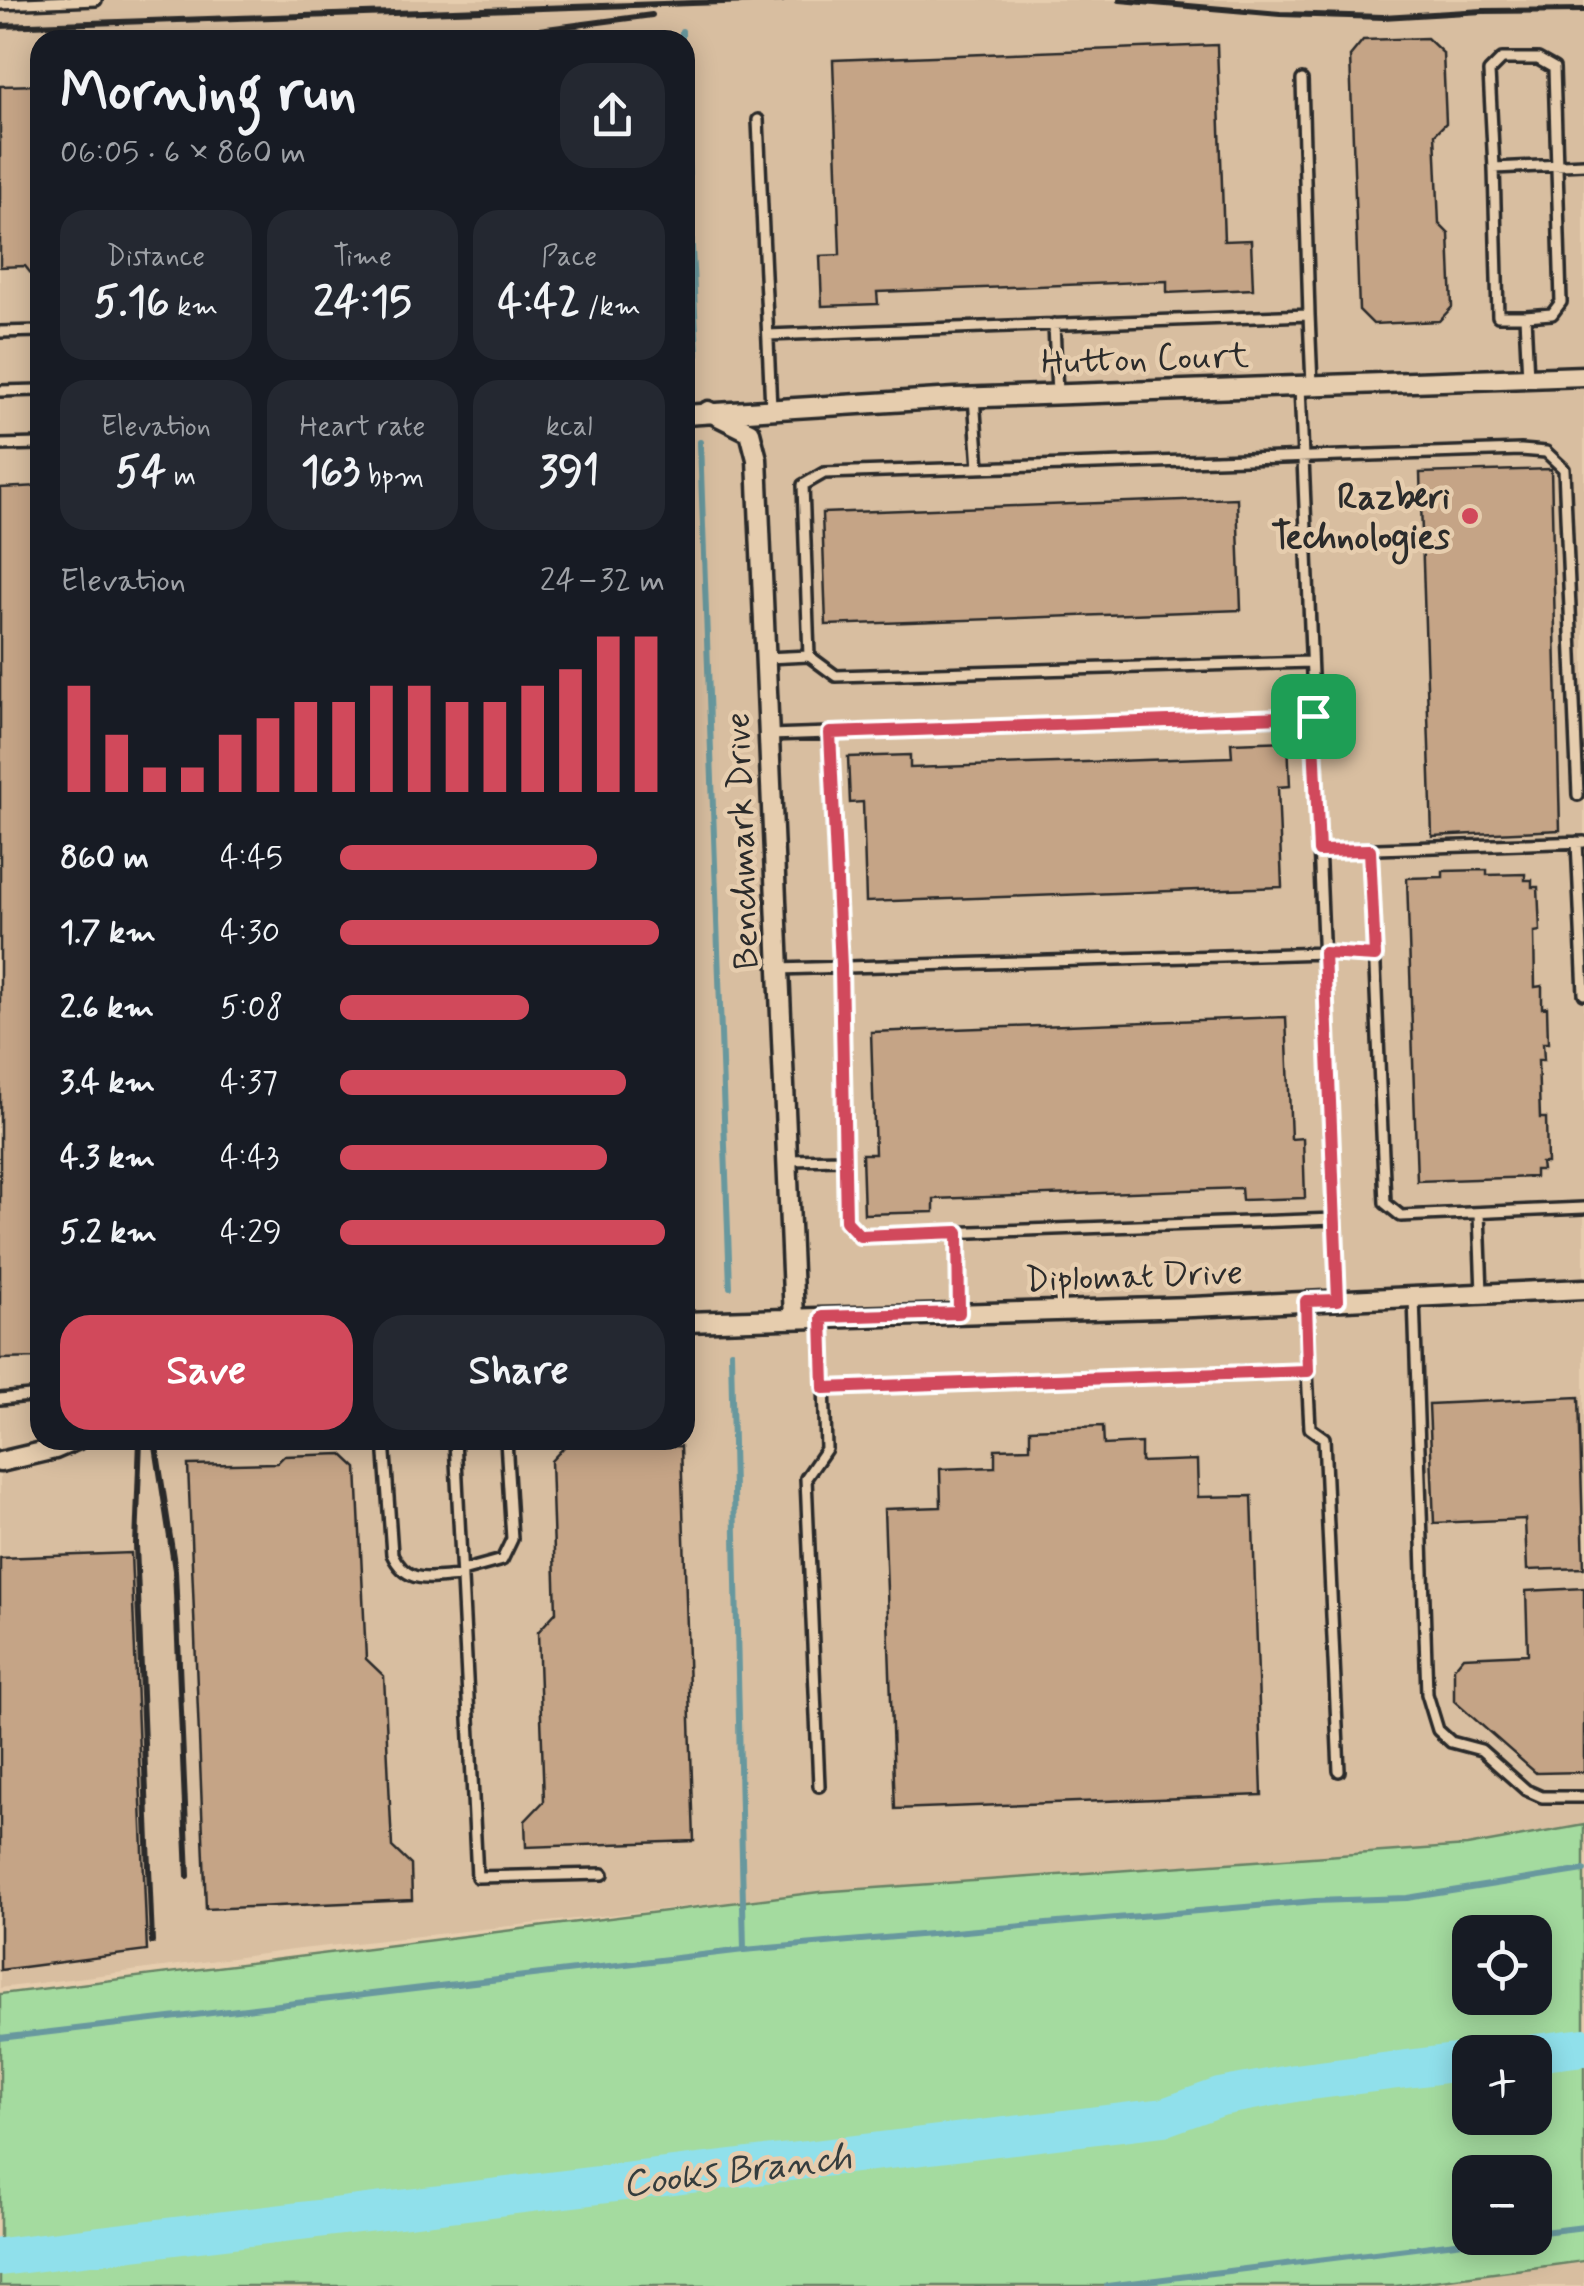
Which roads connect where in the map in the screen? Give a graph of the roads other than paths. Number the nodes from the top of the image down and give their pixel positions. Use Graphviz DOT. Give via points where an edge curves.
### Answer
graph roads {
  1 [pos="96,0"];
  2 [pos="0,4"];
  3 [pos="1302,80"];
  4 [pos="758,120"];
  5 [pos="1584,164"];
  6 [pos="1559,166"];
  7 [pos="1494,168"];
  8 [pos="1309,315"];
  9 [pos="1526,316"];
  10 [pos="1054,324"];
  11 [pos="30,330"];
  12 [pos="0,332"];
  13 [pos="768,334"];
  14 [pos="1584,376"];
  15 [pos="1528,378"];
  16 [pos="1306,385"];
  17 [pos="30,390"];
  18 [pos="0,391"];
  19 [pos="1057,394"];
  20 [pos="974,397"];
  21 [pos="771,408"];
  22 [pos="708,411"];
  23 [pos="695,413"];
  24 [pos="30,444"];
  25 [pos="0,446"];
  26 [pos="1302,458"];
  27 [pos="978,468"];
  28 [pos="809,656"];
  29 [pos="766,658"];
  30 [pos="1311,662"];
  31 [pos="1579,669"];
  32 [pos="1313,716"];
  33 [pos="830,733"];
  34 [pos="769,735"];
  35 [pos="1578,795"];
  36 [pos="1581,842"];
  37 [pos="1370,850"];
  38 [pos="1319,851"];
  39 [pos="1324,953"];
  40 [pos="1375,956"];
  41 [pos="841,967"];
  42 [pos="778,969"];
  43 [pos="1584,994"];
  44 [pos="844,1159"];
  45 [pos="787,1160"];
  46 [pos="1584,1208"];
  47 [pos="1479,1214"];
  48 [pos="1335,1219"];
  49 [pos="958,1232"];
  50 [pos="1584,1288"];
  51 [pos="1482,1293"];
  52 [pos="1414,1297"];
  53 [pos="1338,1300"];
  54 [pos="1306,1301"];
  55 [pos="959,1313"];
  56 [pos="822,1317"];
  57 [pos="794,1318"];
  58 [pos="695,1322"];
  59 [pos="1308,1371"];
  60 [pos="824,1388"];
  61 [pos="30,1396"];
  62 [pos="0,1398"];
  63 [pos="51,1450"];
  64 [pos="385,1450"];
  65 [pos="456,1450"];
  66 [pos="507,1450"];
  67 [pos="0,1462"];
  68 [pos="462,1574"];
  69 [pos="1339,1771"];
  70 [pos="818,1786"];
  71 [pos="1584,1797"];
  72 [pos="603,1874"];
  1 -- 2 [label="lane"];
  3 -- 8 [label="lane"];
  4 -- 13 [label="lane"];
  5 -- 6 [label="lane"];
  6 -- 7 [label="lane"];
  6 -- 7 [label="lane" via="1554,68 1538,59 1502,59 1489,72"];
  6 -- 9 [label="lane" via="1561,302 1552,314"];
  7 -- 9 [label="lane" via="1498,316"];
  8 -- 10 [label="lane"];
  8 -- 16 [label="lane"];
  9 -- 15 [label="lane"];
  10 -- 13 [label="lane"];
  10 -- 19 [label="lane"];
  11 -- 12 [label="lane"];
  13 -- 21 [label="lane"];
  14 -- 15 [label="street, Hutton Court"];
  15 -- 16 [label="street, Hutton Court"];
  16 -- 19 [label="street, Hutton Court"];
  16 -- 26 [label="lane"];
  17 -- 18 [label="lane"];
  19 -- 20 [label="street, Hutton Court"];
  20 -- 21 [label="street, Hutton Court"];
  20 -- 27 [label="lane"];
  21 -- 22 [label="street, Hutton Court"];
  22 -- 23 [label="street"];
  22 -- 29 [label="street, Benchmark Drive" via="750,432 758,459"];
  24 -- 25 [label="lane"];
  26 -- 27 [label="lane"];
  26 -- 30 [label="lane"];
  26 -- 31 [label="lane" via="1546,452 1564,469"];
  27 -- 28 [label="lane" via="824,473 803,485"];
  28 -- 29 [label="lane"];
  28 -- 30 [label="lane" via="836,676"];
  29 -- 34 [label="street, Benchmark Drive"];
  30 -- 32 [label="lane"];
  31 -- 35 [label="lane"];
  32 -- 33 [label="lane"];
  32 -- 38 [label="lane"];
  33 -- 34 [label="lane"];
  33 -- 41 [label="lane"];
  34 -- 42 [label="street, Benchmark Drive"];
  36 -- 37 [label="lane"];
  36 -- 43 [label="lane"];
  37 -- 38 [label="lane"];
  37 -- 40 [label="lane"];
  38 -- 39 [label="lane"];
  39 -- 40 [label="lane"];
  39 -- 41 [label="lane"];
  39 -- 48 [label="lane"];
  40 -- 47 [label="lane" via="1385,1203 1401,1216"];
  41 -- 42 [label="lane"];
  41 -- 44 [label="lane"];
  42 -- 45 [label="street, Benchmark Drive"];
  44 -- 45 [label="lane"];
  44 -- 49 [label="lane" via="846,1221 860,1236"];
  45 -- 57 [label="street, Benchmark Drive"];
  46 -- 47 [label="lane"];
  47 -- 51 [label="lane"];
  48 -- 49 [label="lane"];
  48 -- 53 [label="lane"];
  49 -- 55 [label="lane"];
  50 -- 51 [label="street, Diplomat Drive"];
  51 -- 52 [label="street, Diplomat Drive"];
  52 -- 53 [label="street, Diplomat Drive"];
  52 -- 71 [label="lane" via="1427,1694 1438,1730 1451,1742 1482,1750 1526,1790 1542,1797"];
  53 -- 54 [label="street, Diplomat Drive"];
  54 -- 55 [label="street, Diplomat Drive"];
  54 -- 59 [label="lane"];
  55 -- 56 [label="street, Diplomat Drive"];
  56 -- 57 [label="street, Diplomat Drive"];
  56 -- 60 [label="lane"];
  57 -- 58 [label="street, Diplomat Drive"];
  59 -- 60 [label="lane"];
  59 -- 69 [label="lane" via="1310,1428 1324,1438"];
  60 -- 70 [label="lane" via="826,1449 806,1478"];
  61 -- 62 [label="lane"];
  63 -- 67 [label="street"];
  64 -- 68 [label="lane" via="392,1554 399,1568 412,1578"];
  65 -- 68 [label="lane"];
  66 -- 68 [label="lane" via="512,1539 502,1560"];
  68 -- 72 [label="lane" via="478,1878"];
}
